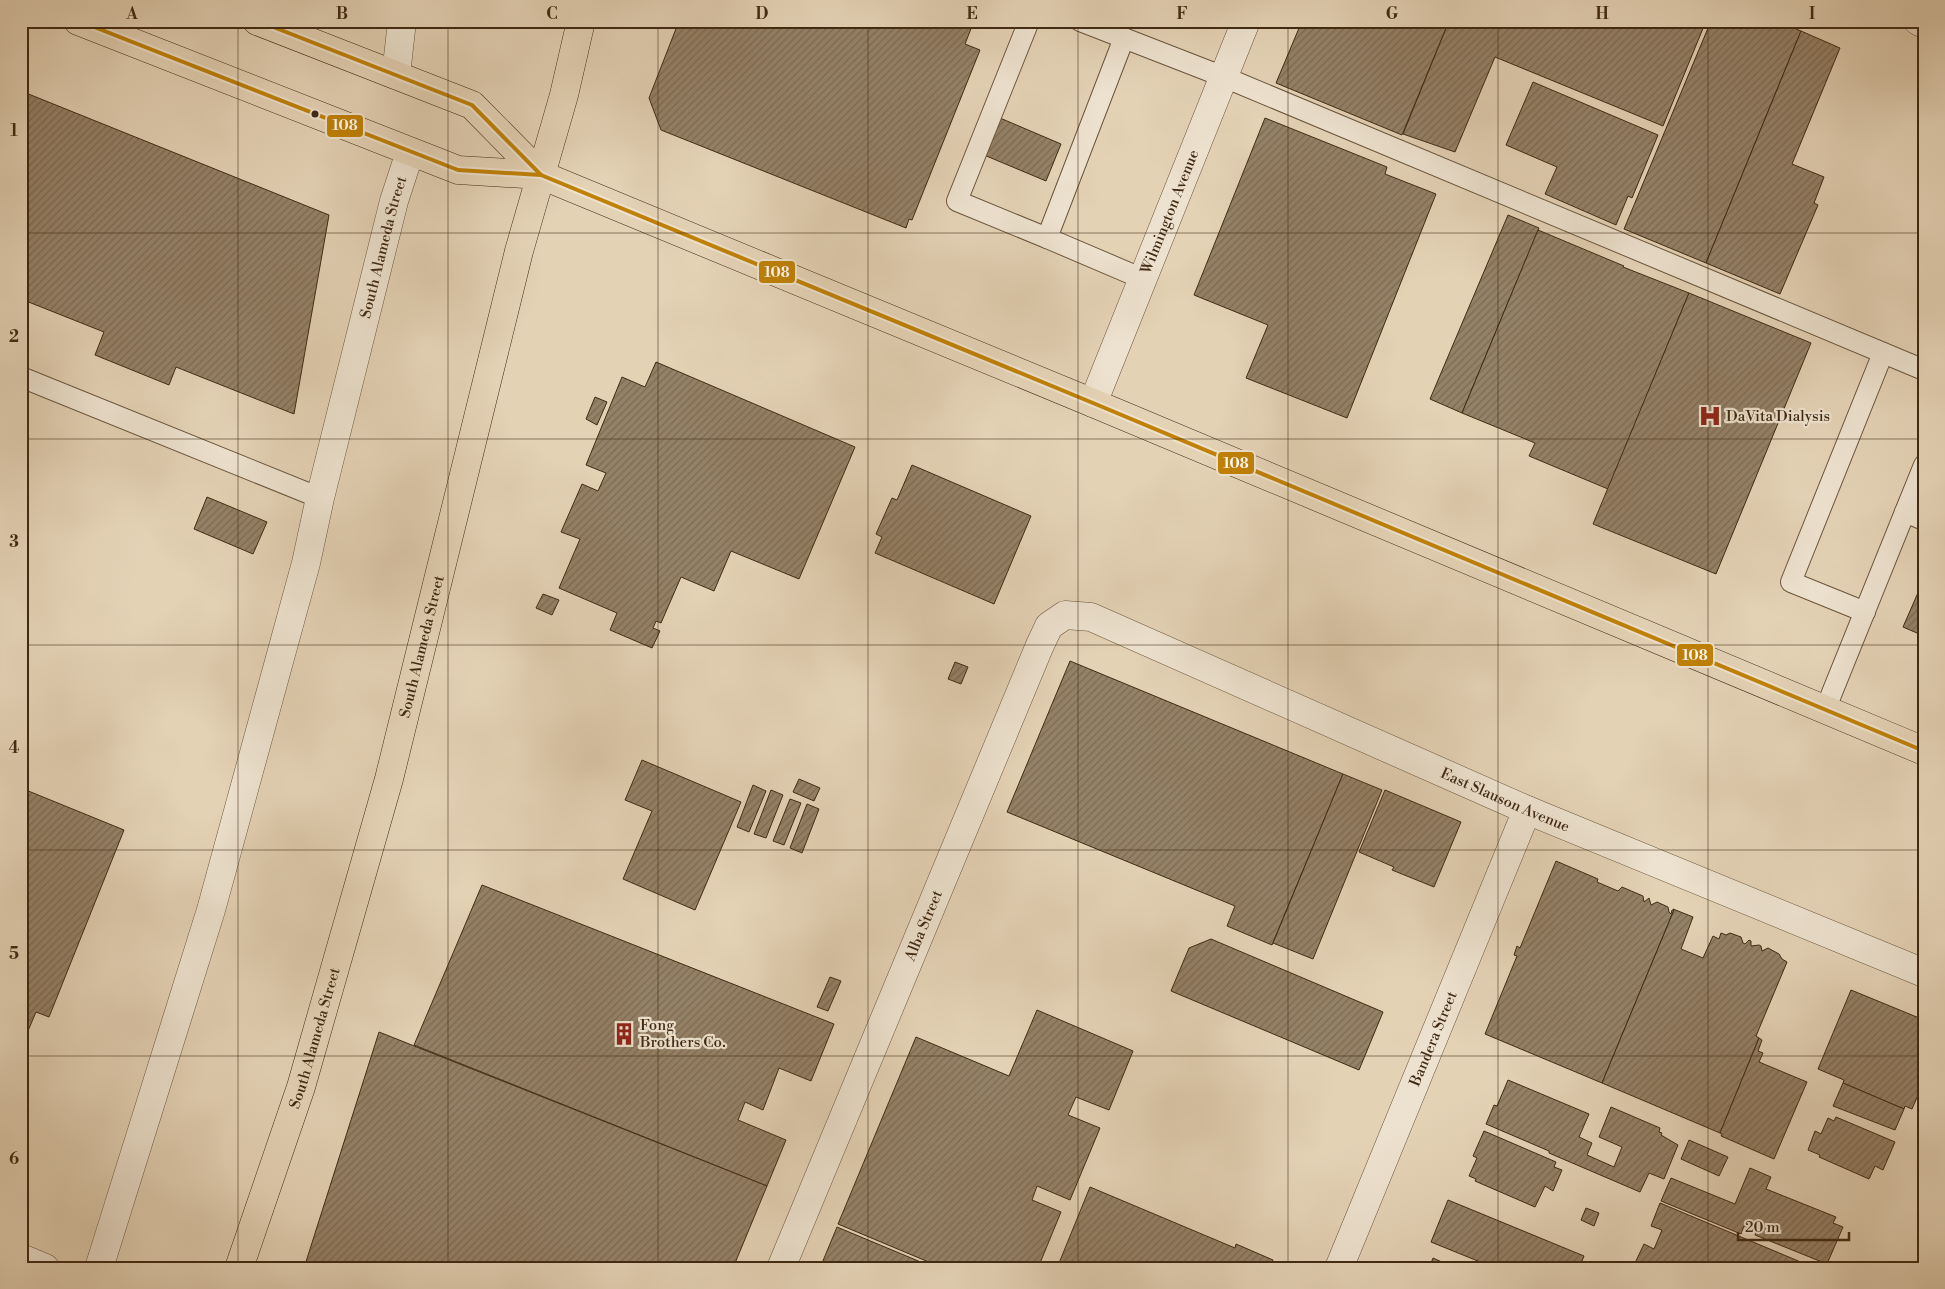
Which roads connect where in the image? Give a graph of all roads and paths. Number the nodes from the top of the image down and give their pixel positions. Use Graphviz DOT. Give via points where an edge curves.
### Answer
graph roads {
  1 [pos="78,21"];
  2 [pos="257,21"];
  3 [pos="402,21"];
  4 [pos="581,21"];
  5 [pos="1029,21"];
  6 [pos="1080,21"];
  7 [pos="1246,21"];
  8 [pos="1918,21"];
  9 [pos="1924,24"];
  10 [pos="1124,38"];
  11 [pos="396,75"];
  12 [pos="1224,77"];
  13 [pos="410,152"];
  14 [pos="541,175"];
  15 [pos="1047,238"];
  16 [pos="1143,279"];
  17 [pos="1883,353"];
  18 [pos="1924,370"];
  19 [pos="21,376"];
  20 [pos="1093,403"];
  21 [pos="1924,465"];
  22 [pos="320,498"];
  23 [pos="1905,512"];
  24 [pos="1924,520"];
  25 [pos="1865,612"];
  26 [pos="1091,617"];
  27 [pos="1826,710"];
  28 [pos="1924,751"];
  29 [pos="1527,810"];
  30 [pos="1924,974"];
  31 [pos="21,1258"];
  32 [pos="45,1268"];
  33 [pos="99,1268"];
  34 [pos="239,1268"];
  35 [pos="781,1268"];
  36 [pos="1339,1268"];
  1 -- 13 [label="main road"];
  2 -- 11 [label="main road"];
  3 -- 11 [label="street"];
  4 -- 14 [label="main road, South Alameda Street"];
  5 -- 15 [label="lane" via="957,201"];
  6 -- 10 [label="lane"];
  7 -- 12 [label="street, Wilmington Avenue"];
  8 -- 9 [label="street"];
  10 -- 12 [label="lane"];
  10 -- 15 [label="lane"];
  11 -- 14 [label="main road" via="472,105"];
  12 -- 16 [label="street, Wilmington Avenue"];
  12 -- 17 [label="lane"];
  13 -- 14 [label="main road" via="458,170"];
  13 -- 22 [label="street, South Alameda Street" via="394,201"];
  14 -- 20 [label="main road"];
  14 -- 34 [label="main road, South Alameda Street" via="519,251 389,779 301,1087"];
  15 -- 16 [label="lane"];
  16 -- 20 [label="street, Wilmington Avenue"];
  17 -- 18 [label="lane"];
  17 -- 25 [label="lane" via="1791,582"];
  19 -- 22 [label="lane"];
  20 -- 27 [label="main road"];
  21 -- 23 [label="lane"];
  22 -- 33 [label="street, South Alameda Street" via="306,563 211,910"];
  23 -- 24 [label="lane"];
  23 -- 25 [label="lane"];
  25 -- 27 [label="lane"];
  26 -- 29 [label="street, East Slauson Avenue"];
  26 -- 35 [label="street, Alba Street" via="1065,615 1049,626"];
  27 -- 28 [label="main road"];
  29 -- 30 [label="street, East Slauson Avenue"];
  29 -- 36 [label="street, Bandera Street"];
  31 -- 32 [label="street"];
}
